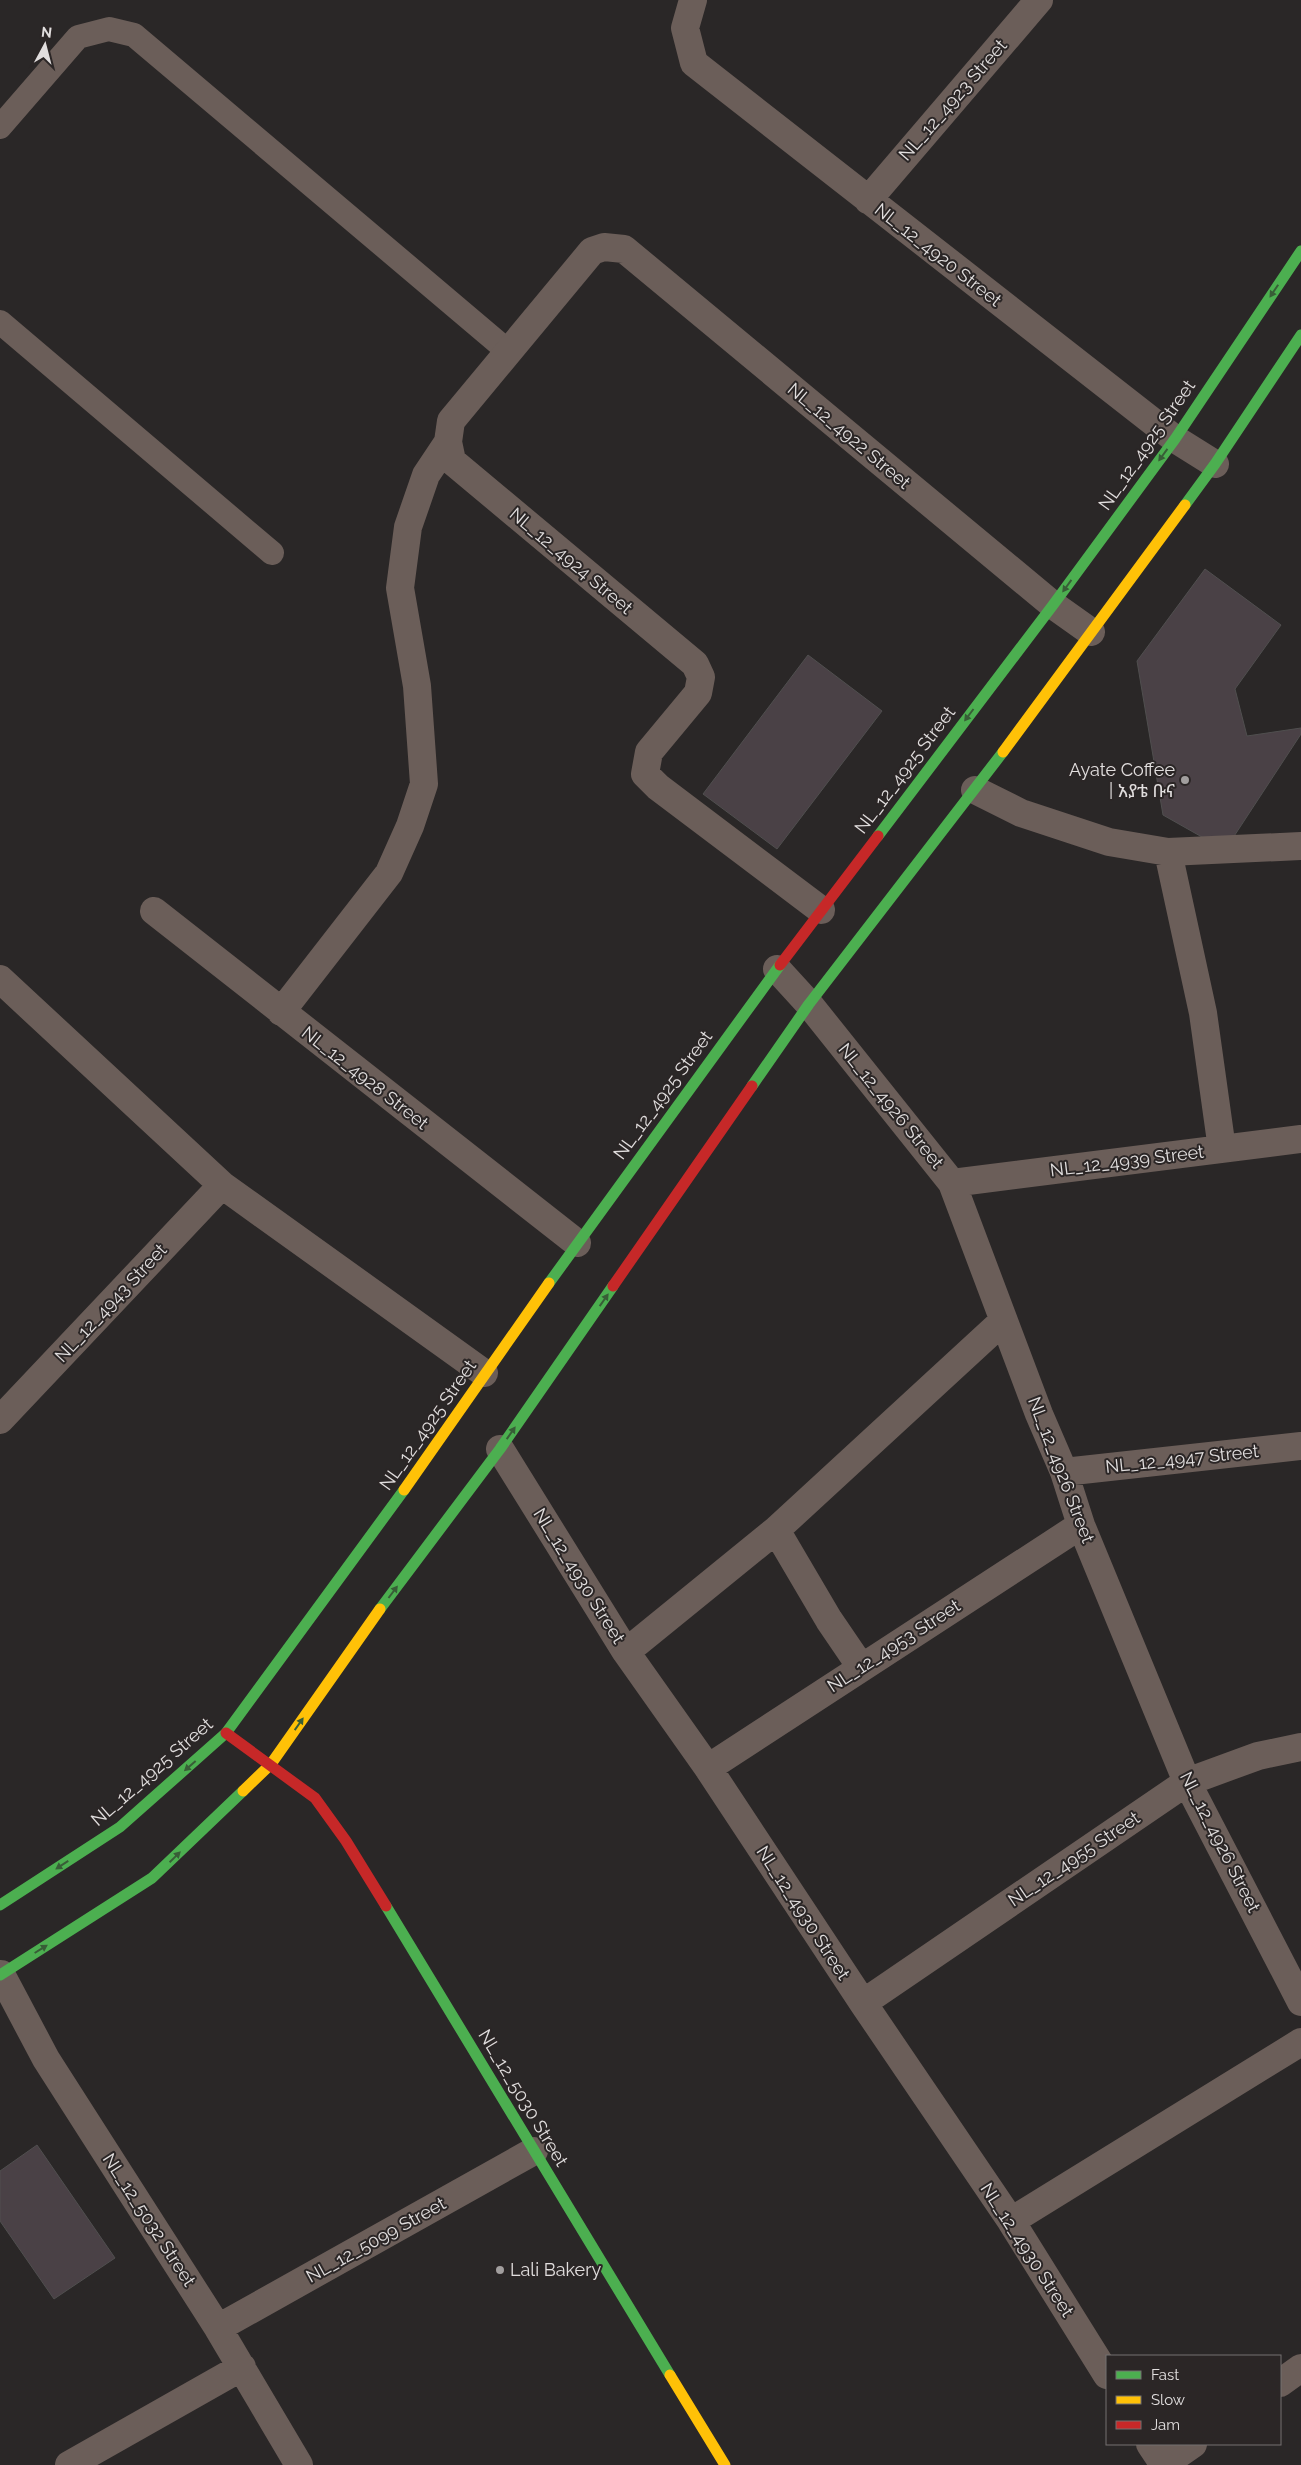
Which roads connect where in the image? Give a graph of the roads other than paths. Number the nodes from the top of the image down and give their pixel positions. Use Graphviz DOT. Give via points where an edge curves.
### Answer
graph roads {
  1 [pos="693,0"];
  2 [pos="1039,0"];
  3 [pos="0,127"];
  4 [pos="868,200"];
  5 [pos="1301,251"];
  6 [pos="0,322"];
  7 [pos="1301,336"];
  8 [pos="509,352"];
  9 [pos="1175,438"];
  10 [pos="448,442"];
  11 [pos="1215,464"];
  12 [pos="272,553"];
  13 [pos="1053,605"];
  14 [pos="1091,632"];
  15 [pos="975,790"];
  16 [pos="1301,846"];
  17 [pos="1168,852"];
  18 [pos="821,910"];
  19 [pos="154,911"];
  20 [pos="777,969"];
  21 [pos="0,979"];
  22 [pos="809,1004"];
  23 [pos="281,1012"];
  24 [pos="1301,1139"];
  25 [pos="1222,1149"];
  26 [pos="952,1183"];
  27 [pos="222,1185"];
  28 [pos="577,1243"];
  29 [pos="1003,1321"];
  30 [pos="484,1373"];
  31 [pos="0,1420"];
  32 [pos="1301,1446"];
  33 [pos="500,1449"];
  34 [pos="1064,1472"];
  35 [pos="1082,1525"];
  36 [pos="776,1530"];
  37 [pos="626,1652"];
  38 [pos="861,1667"];
  39 [pos="226,1733"];
  40 [pos="1301,1747"];
  41 [pos="271,1764"];
  42 [pos="708,1768"];
  43 [pos="1188,1782"];
  44 [pos="0,1905"];
  45 [pos="0,1974"];
  46 [pos="1301,2002"];
  47 [pos="863,2003"];
  48 [pos="1301,2042"];
  49 [pos="534,2151"];
  50 [pos="1010,2221"];
  51 [pos="218,2328"];
  52 [pos="242,2367"];
  53 [pos="1301,2368"];
  54 [pos="1106,2373"];
  55 [pos="1281,2382"];
  56 [pos="1151,2445"];
  57 [pos="1192,2445"];
  58 [pos="69,2465"];
  59 [pos="299,2465"];
  60 [pos="725,2465"];
  61 [pos="1163,2465"];
  1 -- 4 [label="street, NL_12_4920 Street" via="685,28 694,63"];
  2 -- 4 [label="street, NL_12_4923 Street"];
  3 -- 8 [label="lane" via="78,37 109,29 134,35"];
  4 -- 9 [label="street, NL_12_4920 Street"];
  5 -- 9 [label="main road, NL_12_4925 Street, one-way"];
  6 -- 12 [label="lane"];
  7 -- 11 [label="main road"];
  8 -- 10 [label="street" via="451,421"];
  8 -- 13 [label="street, NL_12_4922 Street" via="592,251 604,247 624,249"];
  9 -- 11 [label="street, NL_12_4920 Street"];
  9 -- 13 [label="main road, NL_12_4925 Street, one-way"];
  10 -- 18 [label="street, NL_12_4924 Street" via="452,461 694,664 701,677 698,693 649,752 645,774"];
  10 -- 23 [label="street" via="426,475 408,527 400,588 417,686 424,784 389,873"];
  11 -- 14 [label="main road"];
  13 -- 14 [label="street, NL_12_4922 Street"];
  13 -- 18 [label="main road, NL_12_4925 Street, one-way"];
  14 -- 15 [label="main road"];
  15 -- 17 [label="street" via="1021,814 1109,842"];
  15 -- 22 [label="main road"];
  16 -- 17 [label="street"];
  17 -- 25 [label="street" via="1203,1013"];
  18 -- 20 [label="main road, NL_12_4925 Street"];
  19 -- 23 [label="street, NL_12_4928 Street"];
  20 -- 22 [label="street, NL_12_4926 Street"];
  20 -- 28 [label="main road, NL_12_4925 Street"];
  21 -- 27 [label="street"];
  22 -- 26 [label="street, NL_12_4926 Street"];
  33 -- 22 [label="main road, one-way"];
  23 -- 28 [label="street, NL_12_4928 Street"];
  24 -- 25 [label="street, NL_12_4939 Street"];
  25 -- 26 [label="street, NL_12_4939 Street"];
  26 -- 29 [label="street, NL_12_4926 Street"];
  27 -- 30 [label="street"];
  27 -- 31 [label="street, NL_12_4943 Street"];
  28 -- 30 [label="main road, NL_12_4925 Street"];
  29 -- 34 [label="street, NL_12_4926 Street"];
  29 -- 36 [label="street"];
  30 -- 39 [label="main road, NL_12_4925 Street" via="392,1508"];
  32 -- 34 [label="street, NL_12_4947 Street"];
  33 -- 37 [label="street, NL_12_4930 Street"];
  41 -- 33 [label="main road, one-way" via="371,1621"];
  34 -- 35 [label="street, NL_12_4926 Street"];
  35 -- 38 [label="street, NL_12_4953 Street"];
  35 -- 43 [label="street, NL_12_4926 Street"];
  36 -- 37 [label="street"];
  36 -- 38 [label="street"];
  37 -- 42 [label="street, NL_12_4930 Street"];
  38 -- 42 [label="street, NL_12_4953 Street"];
  39 -- 41 [label="main road, NL_12_5030 Street"];
  39 -- 44 [label="main road, NL_12_4925 Street, one-way" via="120,1827"];
  40 -- 43 [label="street, NL_12_4955 Street" via="1258,1756"];
  45 -- 41 [label="main road, one-way" via="152,1878"];
  41 -- 49 [label="main road, NL_12_5030 Street" via="315,1798 346,1841"];
  42 -- 47 [label="street, NL_12_4930 Street"];
  43 -- 46 [label="street, NL_12_4926 Street"];
  43 -- 47 [label="street, NL_12_4955 Street"];
  45 -- 51 [label="street, NL_12_5032 Street" via="46,2059"];
  47 -- 50 [label="street, NL_12_4930 Street"];
  48 -- 50 [label="street"];
  49 -- 51 [label="street, NL_12_5099 Street"];
  49 -- 60 [label="main road, NL_12_5030 Street"];
  50 -- 54 [label="street, NL_12_4930 Street"];
  51 -- 52 [label="street, NL_12_5032 Street"];
  52 -- 58 [label="street"];
  52 -- 59 [label="street, NL_12_5032 Street"];
  53 -- 55 [label="street"];
  56 -- 61 [label="street"];
  57 -- 61 [label="street"];
}
